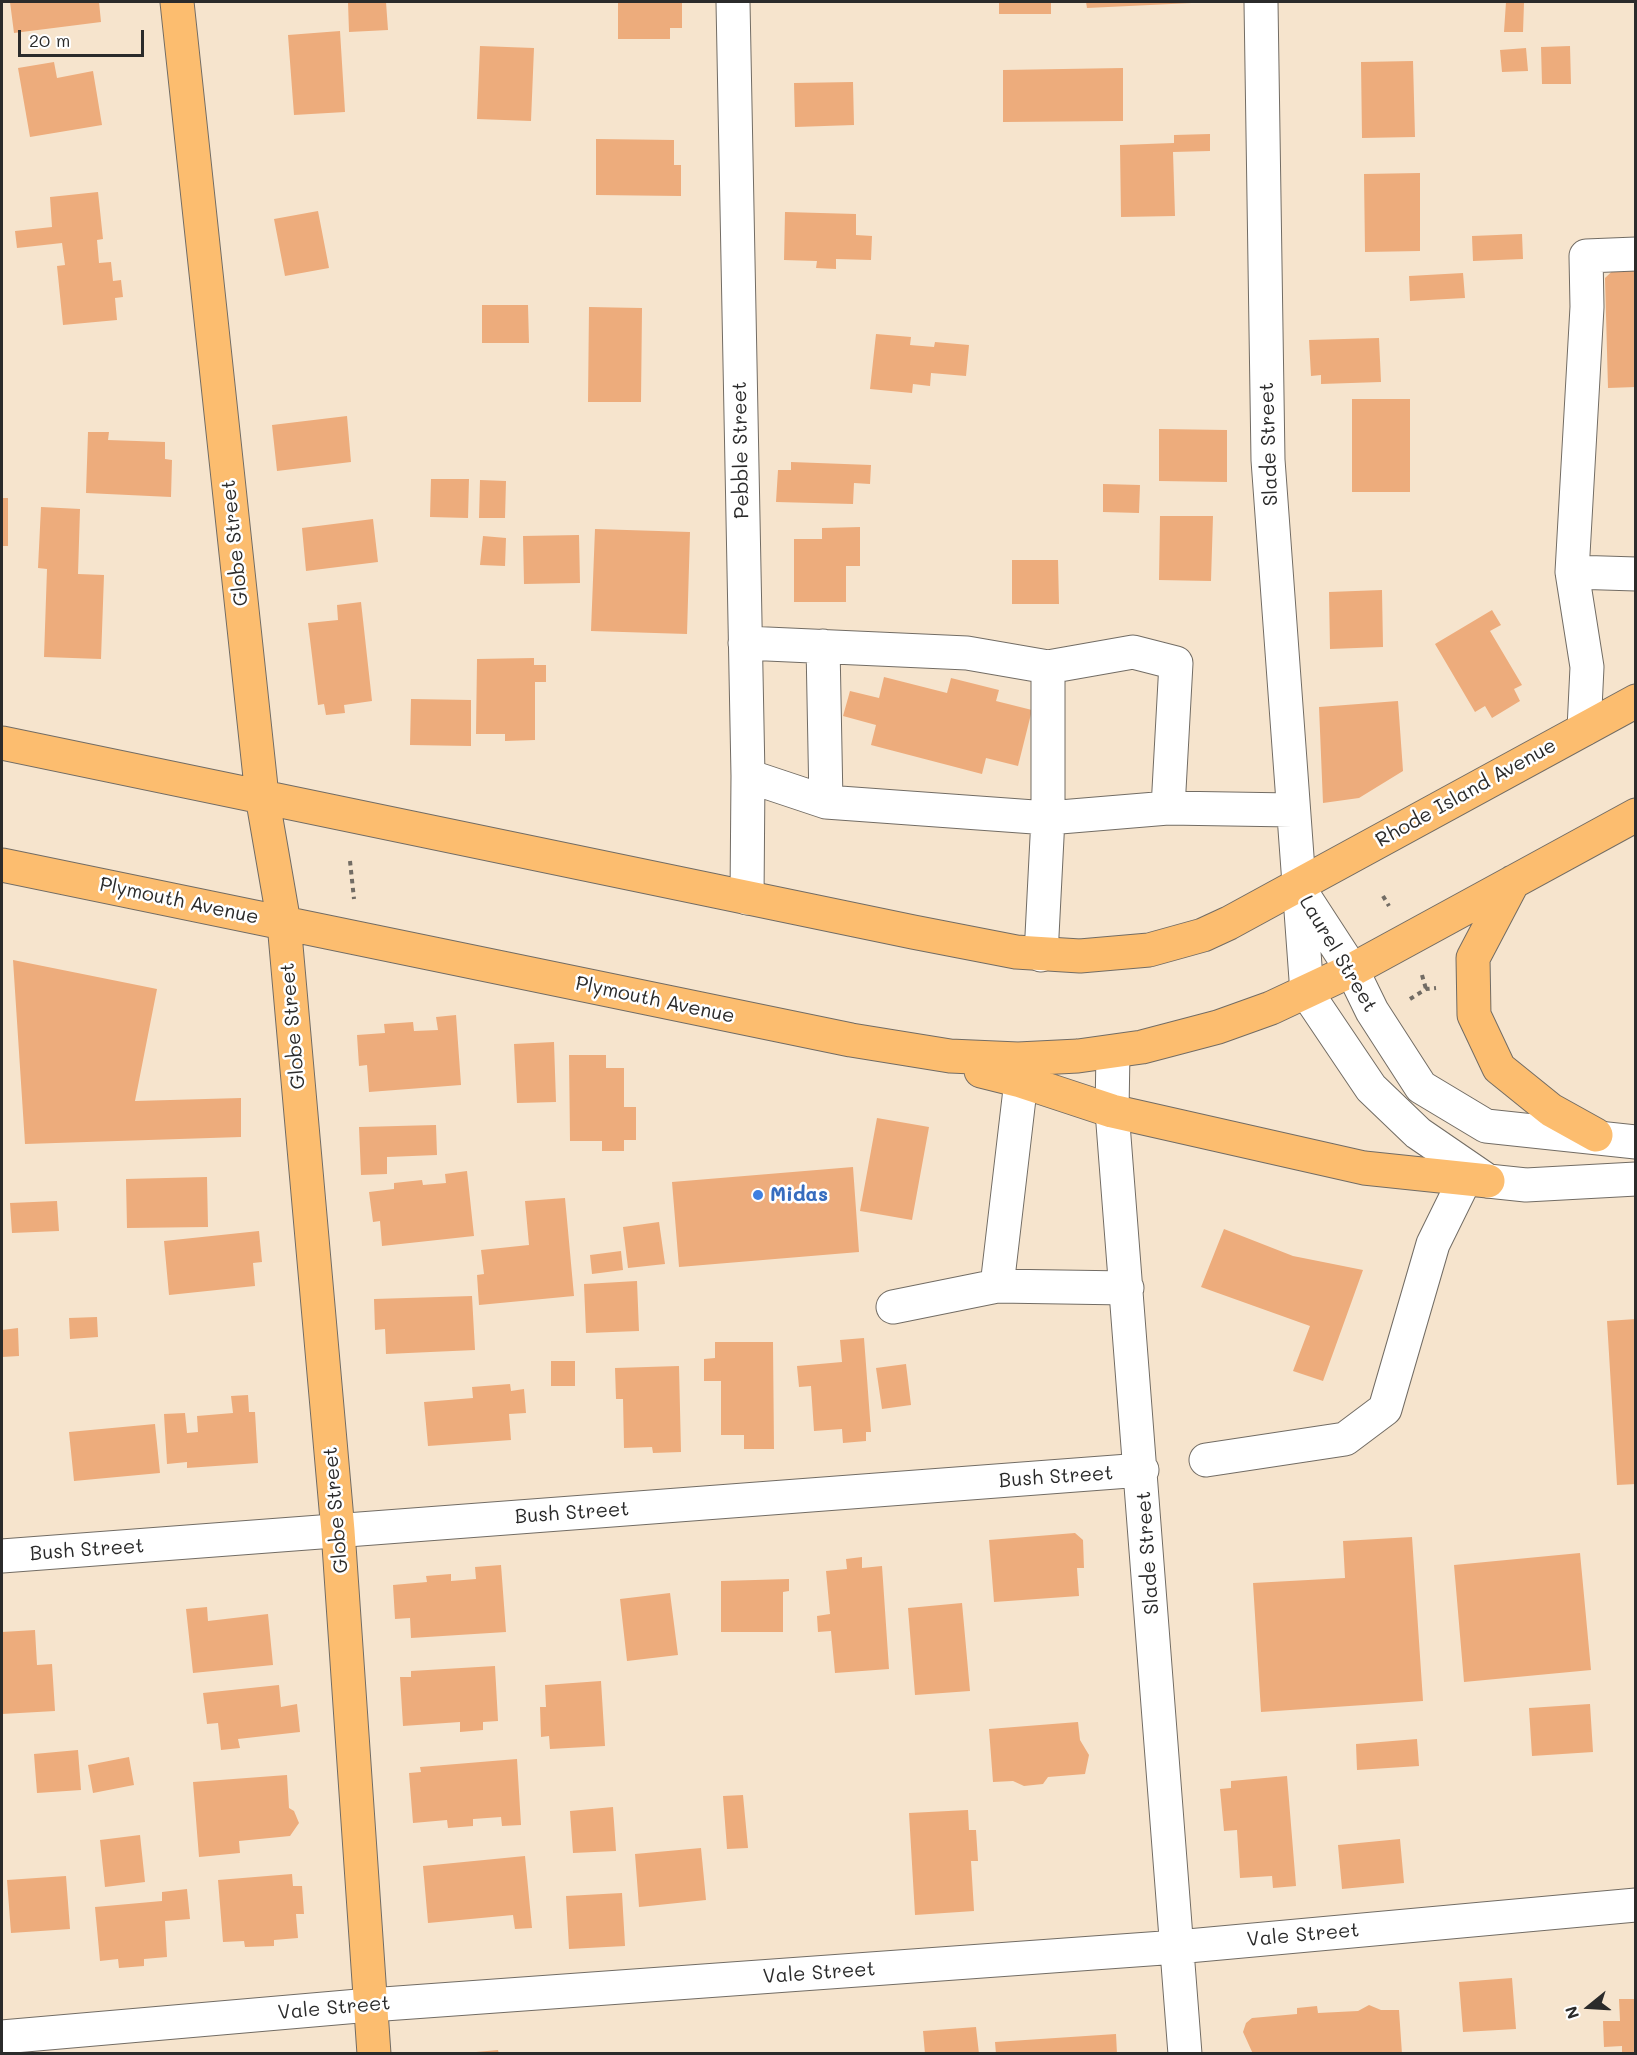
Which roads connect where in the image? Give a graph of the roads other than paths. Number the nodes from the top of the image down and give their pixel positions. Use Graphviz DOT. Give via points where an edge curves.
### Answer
graph roads {
  1 [pos="177,2"];
  2 [pos="733,2"];
  3 [pos="1261,2"];
  4 [pos="1635,254"];
  5 [pos="1572,572"];
  6 [pos="1635,574"];
  7 [pos="746,643"];
  8 [pos="823,646"];
  9 [pos="1048,668"];
  10 [pos="1635,701"];
  11 [pos="1584,729"];
  12 [pos="2,743"];
  13 [pos="748,776"];
  14 [pos="262,796"];
  15 [pos="826,802"];
  16 [pos="1168,808"];
  17 [pos="1292,810"];
  18 [pos="1635,815"];
  19 [pos="1048,818"];
  20 [pos="2,865"];
  21 [pos="1513,882"];
  22 [pos="1297,886"];
  23 [pos="747,898"];
  24 [pos="284,923"];
  25 [pos="1041,955"];
  26 [pos="1352,970"];
  27 [pos="1307,993"];
  28 [pos="851,1040"];
  29 [pos="1113,1052"];
  30 [pos="1021,1081"];
  31 [pos="1112,1111"];
  32 [pos="1596,1135"];
  33 [pos="1635,1142"];
  34 [pos="1635,1179"];
  35 [pos="1477,1180"];
  36 [pos="997,1286"];
  37 [pos="1127,1288"];
  38 [pos="893,1307"];
  39 [pos="1206,1460"];
  40 [pos="1142,1470"];
  41 [pos="338,1531"];
  42 [pos="2,1556"];
  43 [pos="1635,1905"];
  44 [pos="1177,1947"];
  45 [pos="370,2004"];
  46 [pos="2,2037"];
  47 [pos="374,2054"];
  48 [pos="1185,2054"];
  1 -- 14 [label="main road, Globe Street"];
  2 -- 7 [label="street, Pebble Street"];
  3 -- 17 [label="street, Slade Street" via="1268,460"];
  4 -- 5 [label="street" via="1586,256"];
  5 -- 6 [label="street"];
  5 -- 11 [label="street" via="1587,667"];
  7 -- 8 [label="street"];
  7 -- 13 [label="street, Pebble Street"];
  8 -- 9 [label="street" via="967,653"];
  8 -- 15 [label="street"];
  9 -- 16 [label="street" via="1133,652 1176,663"];
  9 -- 19 [label="street"];
  10 -- 11 [label="main road, Rhode Island Avenue"];
  11 -- 22 [label="main road, Rhode Island Avenue"];
  12 -- 14 [label="main road"];
  13 -- 15 [label="street"];
  13 -- 23 [label="street, Pebble Street"];
  14 -- 23 [label="main road"];
  14 -- 24 [label="main road, Globe Street"];
  15 -- 19 [label="street"];
  16 -- 17 [label="street"];
  16 -- 19 [label="street"];
  17 -- 22 [label="street, Slade Street"];
  18 -- 21 [label="main road"];
  19 -- 25 [label="street"];
  20 -- 24 [label="main road, Plymouth Avenue"];
  21 -- 26 [label="main road"];
  21 -- 32 [label="main road" via="1473,958 1474,1015 1499,1068 1551,1110"];
  22 -- 25 [label="main road" via="1229,923 1181,942 1120,954"];
  22 -- 26 [label="street, Laurel Street"];
  22 -- 27 [label="street, Laurel Street"];
  23 -- 25 [label="main road"];
  24 -- 28 [label="main road, Plymouth Avenue"];
  24 -- 41 [label="main road, Globe Street"];
  26 -- 27 [label="main road"];
  26 -- 32 [label="street, Laurel Street" via="1372,1011 1421,1087 1486,1126"];
  27 -- 29 [label="main road, Plymouth Avenue" via="1218,1027"];
  27 -- 35 [label="street, Laurel Street" via="1371,1088 1418,1133"];
  28 -- 29 [label="main road, Plymouth Avenue" via="914,1052 985,1059"];
  28 -- 30 [label="main road"];
  29 -- 31 [label="street, Slade Street"];
  30 -- 31 [label="main road"];
  30 -- 36 [label="street"];
  31 -- 35 [label="main road" via="1364,1168"];
  31 -- 37 [label="street, Slade Street"];
  32 -- 33 [label="street, Laurel Street"];
  34 -- 35 [label="street, Laurel Street" via="1526,1185"];
  35 -- 39 [label="street" via="1433,1244 1384,1409 1345,1438"];
  36 -- 37 [label="street"];
  36 -- 38 [label="street"];
  37 -- 40 [label="street, Slade Street"];
  40 -- 41 [label="street, Bush Street"];
  40 -- 44 [label="street, Slade Street"];
  41 -- 42 [label="street, Bush Street"];
  41 -- 45 [label="main road, Globe Street"];
  43 -- 44 [label="street, Vale Street"];
  44 -- 45 [label="street, Vale Street"];
  44 -- 48 [label="street, Slade Street"];
  45 -- 46 [label="street, Vale Street"];
  45 -- 47 [label="main road, Globe Street"];
}
